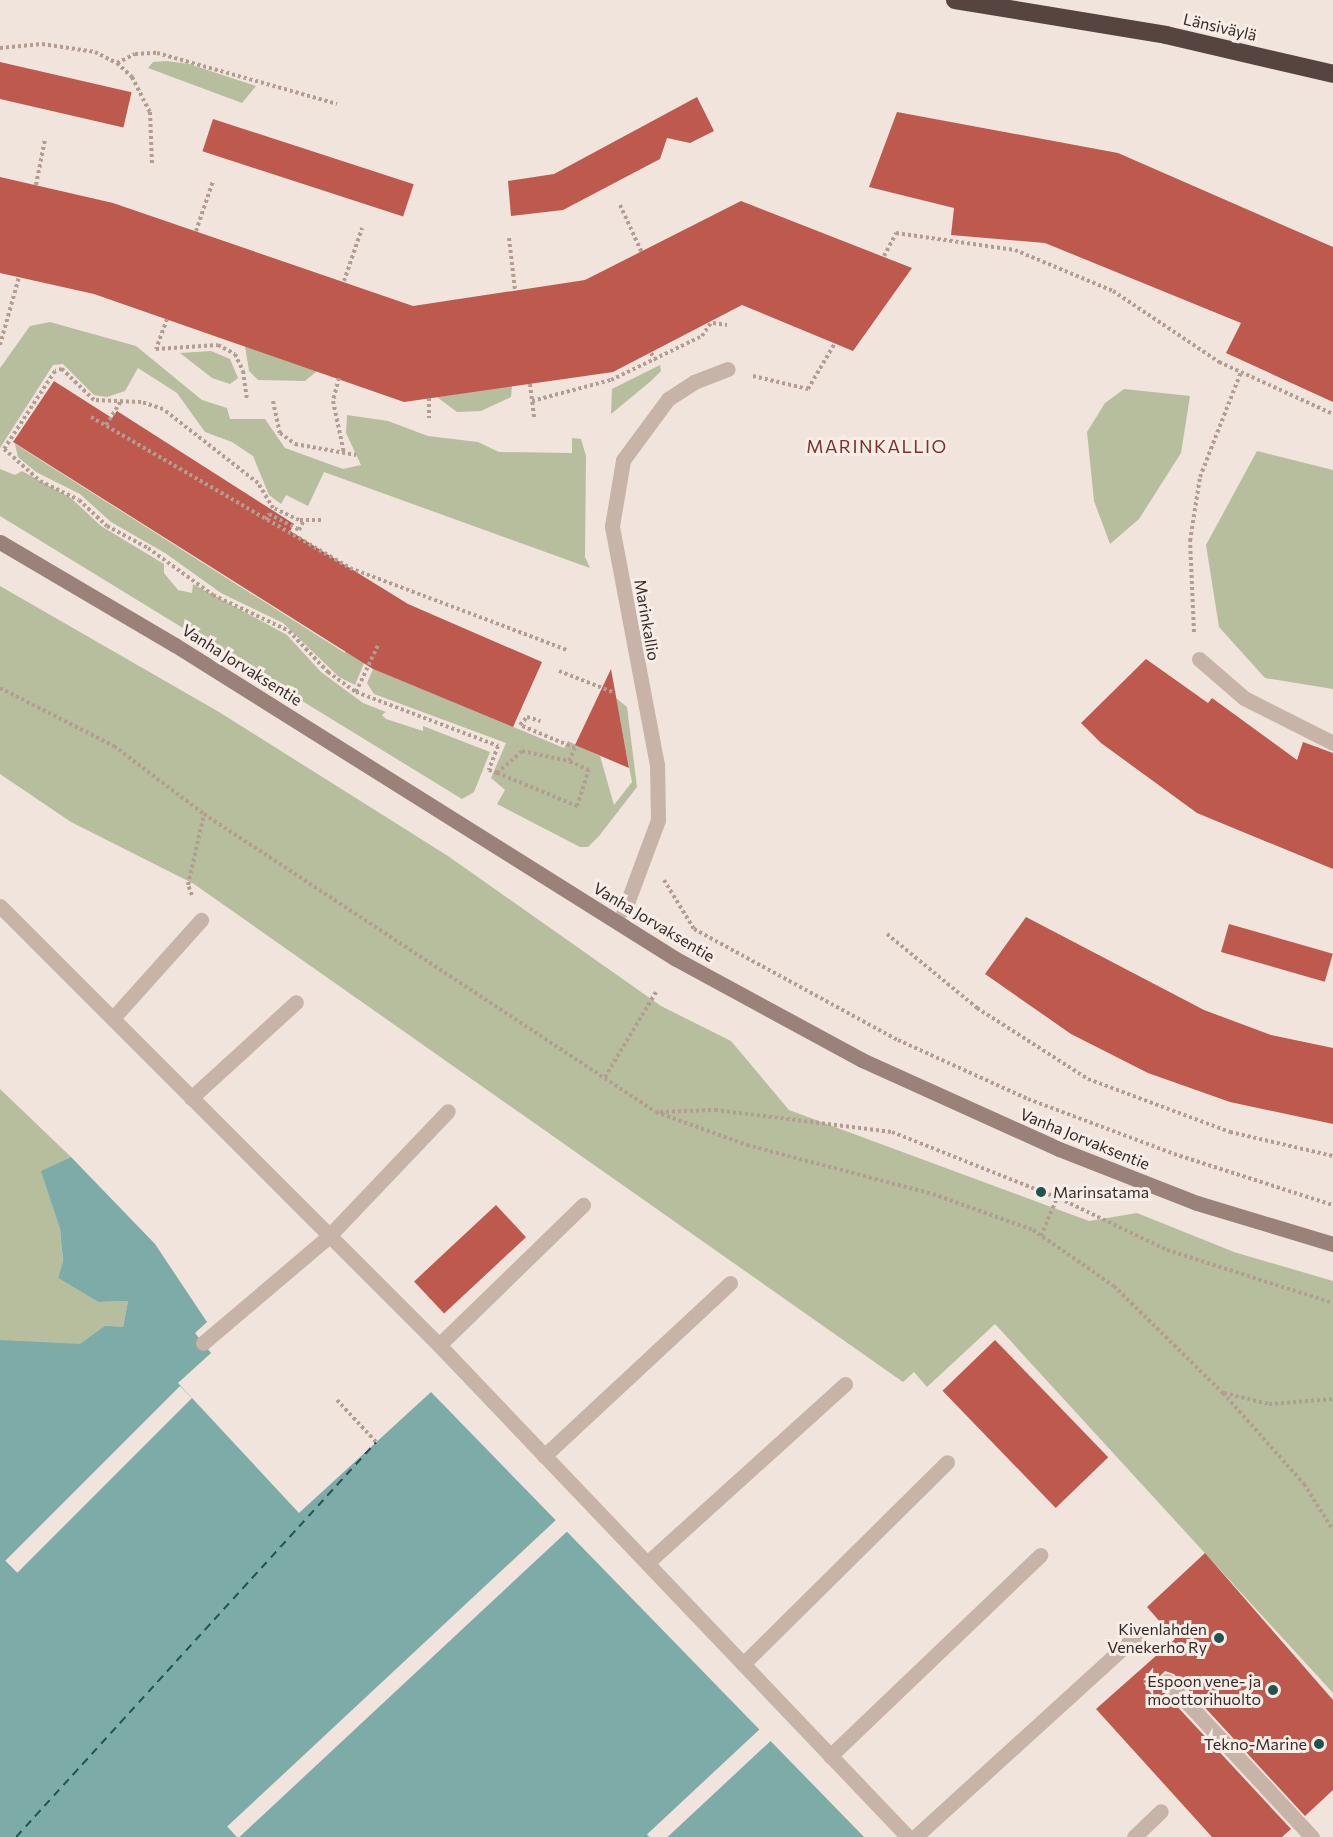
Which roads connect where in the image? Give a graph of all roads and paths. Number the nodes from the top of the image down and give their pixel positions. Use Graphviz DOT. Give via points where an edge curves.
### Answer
graph roads {
  1 [pos="955,0"];
  2 [pos="0,48"];
  3 [pos="117,63"];
  4 [pos="1333,74"];
  5 [pos="337,104"];
  6 [pos="45,139"];
  7 [pos="152,163"];
  8 [pos="213,181"];
  9 [pos="36,185"];
  10 [pos="620,205"];
  11 [pos="362,228"];
  12 [pos="196,231"];
  13 [pos="509,237"];
  14 [pos="642,253"];
  15 [pos="884,256"];
  16 [pos="19,277"];
  17 [pos="344,281"];
  18 [pos="515,290"];
  19 [pos="167,319"];
  20 [pos="727,325"];
  21 [pos="835,343"];
  22 [pos="0,345"];
  23 [pos="651,352"];
  24 [pos="656,360"];
  25 [pos="728,369"];
  26 [pos="1241,372"];
  27 [pos="339,378"];
  28 [pos="530,384"];
  29 [pos="429,398"];
  30 [pos="121,401"];
  31 [pos="247,401"];
  32 [pos="273,401"];
  33 [pos="532,401"];
  34 [pos="1333,414"];
  35 [pos="91,417"];
  36 [pos="429,418"];
  37 [pos="534,418"];
  38 [pos="106,425"];
  39 [pos="344,453"];
  40 [pos="356,455"];
  41 [pos="266,520"];
  42 [pos="304,520"];
  43 [pos="321,520"];
  44 [pos="0,542"];
  45 [pos="379,643"];
  46 [pos="567,650"];
  47 [pos="1199,659"];
  48 [pos="559,671"];
  49 [pos="0,688"];
  50 [pos="356,692"];
  51 [pos="644,704"];
  52 [pos="540,721"];
  53 [pos="1333,743"];
  54 [pos="569,761"];
  55 [pos="497,773"];
  56 [pos="204,814"];
  57 [pos="641,869"];
  58 [pos="0,906"];
  59 [pos="201,920"];
  60 [pos="620,922"];
  61 [pos="887,934"];
  62 [pos="656,992"];
  63 [pos="296,1002"];
  64 [pos="113,1018"];
  65 [pos="605,1077"];
  66 [pos="191,1098"];
  67 [pos="448,1111"];
  68 [pos="656,1112"];
  69 [pos="1333,1156"];
  70 [pos="1057,1198"];
  71 [pos="584,1205"];
  72 [pos="1333,1205"];
  73 [pos="1041,1236"];
  74 [pos="327,1238"];
  75 [pos="1333,1244"];
  76 [pos="730,1283"];
  77 [pos="1333,1303"];
  78 [pos="203,1343"];
  79 [pos="439,1346"];
  80 [pos="845,1384"];
  81 [pos="1223,1393"];
  82 [pos="1333,1399"];
  83 [pos="337,1400"];
  84 [pos="376,1442"];
  85 [pos="544,1456"];
  86 [pos="947,1462"];
  87 [pos="1333,1530"];
  88 [pos="1040,1556"];
  89 [pos="647,1563"];
  90 [pos="1135,1637"];
  91 [pos="743,1664"];
  92 [pos="1167,1682"];
  93 [pos="830,1756"];
  94 [pos="1161,1811"];
  95 [pos="908,1837"];
  96 [pos="915,1837"];
  97 [pos="1134,1837"];
  98 [pos="1312,1837"];
  1 -- 4 [label="highway, Länsiväylä" via="1166,35"];
  2 -- 3 [label="path" via="42,44 95,52"];
  3 -- 5 [label="path" via="135,54 157,53"];
  3 -- 7 [label="path" via="132,77 150,112"];
  6 -- 9 [label="path"];
  8 -- 12 [label="path"];
  10 -- 14 [label="path"];
  11 -- 17 [label="path"];
  13 -- 18 [label="path"];
  15 -- 26 [label="path" via="896,233 1015,250 1113,291"];
  16 -- 22 [label="path"];
  19 -- 31 [label="path" via="156,349 218,345 235,354 243,371"];
  20 -- 24 [label="path" via="712,322 702,336"];
  21 -- 25 [label="path" via="808,389"];
  23 -- 24 [label="path"];
  24 -- 33 [label="path" via="569,394"];
  25 -- 51 [label="street, Marinkallio" via="694,382 668,399 623,460 612,526"];
  26 -- 34 [label="path"];
  26 -- 47 [label="path" via="1200,477 1190,541 1191,620"];
  27 -- 39 [label="path" via="333,401"];
  28 -- 33 [label="path"];
  29 -- 36 [label="path"];
  30 -- 38 [label="path"];
  30 -- 42 [label="path" via="163,409 258,483 273,508"];
  30 -- 50 [label="path" via="94,400 62,369 55,371 4,449 40,481 79,500 106,526 148,548 213,596 289,631 328,672"];
  32 -- 39 [label="path" via="280,433 295,444"];
  33 -- 37 [label="path"];
  35 -- 38 [label="path"];
  38 -- 41 [label="path"];
  39 -- 40 [label="path"];
  41 -- 42 [label="path" via="270,514 299,530"];
  41 -- 46 [label="path" via="350,568"];
  42 -- 43 [label="path"];
  44 -- 60 [label="main road, Vanha Jorvaksentie" via="176,645"];
  45 -- 50 [label="path"];
  47 -- 53 [label="street" via="1244,698"];
  48 -- 51 [label="path"];
  49 -- 56 [label="path" via="114,746"];
  50 -- 55 [label="path" via="498,746 489,770"];
  51 -- 57 [label="street, Marinkallio" via="657,765 658,820"];
  52 -- 54 [label="path" via="527,717 520,725 575,748"];
  54 -- 55 [label="path" via="522,751"];
  54 -- 55 [label="path" via="589,770 577,806"];
  56 -- 59 [label="path" via="188,885"];
  56 -- 65 [label="path"];
  57 -- 60 [label="street, Marinkallio"];
  57 -- 72 [label="path" via="669,882 673,900 694,929 898,1040 1028,1099 1174,1154"];
  58 -- 64 [label="street"];
  59 -- 64 [label="street"];
  60 -- 75 [label="main road, Vanha Jorvaksentie" via="676,958 862,1060 968,1110 1197,1203"];
  61 -- 69 [label="path" via="977,1008 1088,1079 1230,1132"];
  62 -- 65 [label="path"];
  63 -- 66 [label="street"];
  64 -- 66 [label="street"];
  65 -- 68 [label="path"];
  66 -- 74 [label="street"];
  67 -- 74 [label="street"];
  68 -- 70 [label="path" via="715,1110 892,1132"];
  68 -- 73 [label="path" via="747,1144 933,1194"];
  70 -- 73 [label="path"];
  70 -- 77 [label="path" via="1167,1250"];
  71 -- 79 [label="street"];
  73 -- 81 [label="path" via="1113,1286"];
  74 -- 78 [label="street"];
  74 -- 79 [label="street"];
  76 -- 85 [label="street"];
  79 -- 85 [label="street"];
  80 -- 89 [label="street"];
  81 -- 82 [label="path" via="1269,1404"];
  81 -- 87 [label="path" via="1304,1484"];
  83 -- 84 [label="path"];
  85 -- 89 [label="street"];
  86 -- 91 [label="street"];
  88 -- 93 [label="street"];
  89 -- 91 [label="street"];
  90 -- 96 [label="street"];
  91 -- 93 [label="street"];
  92 -- 98 [label="street"];
  93 -- 95 [label="street"];
  94 -- 97 [label="street"];
}
